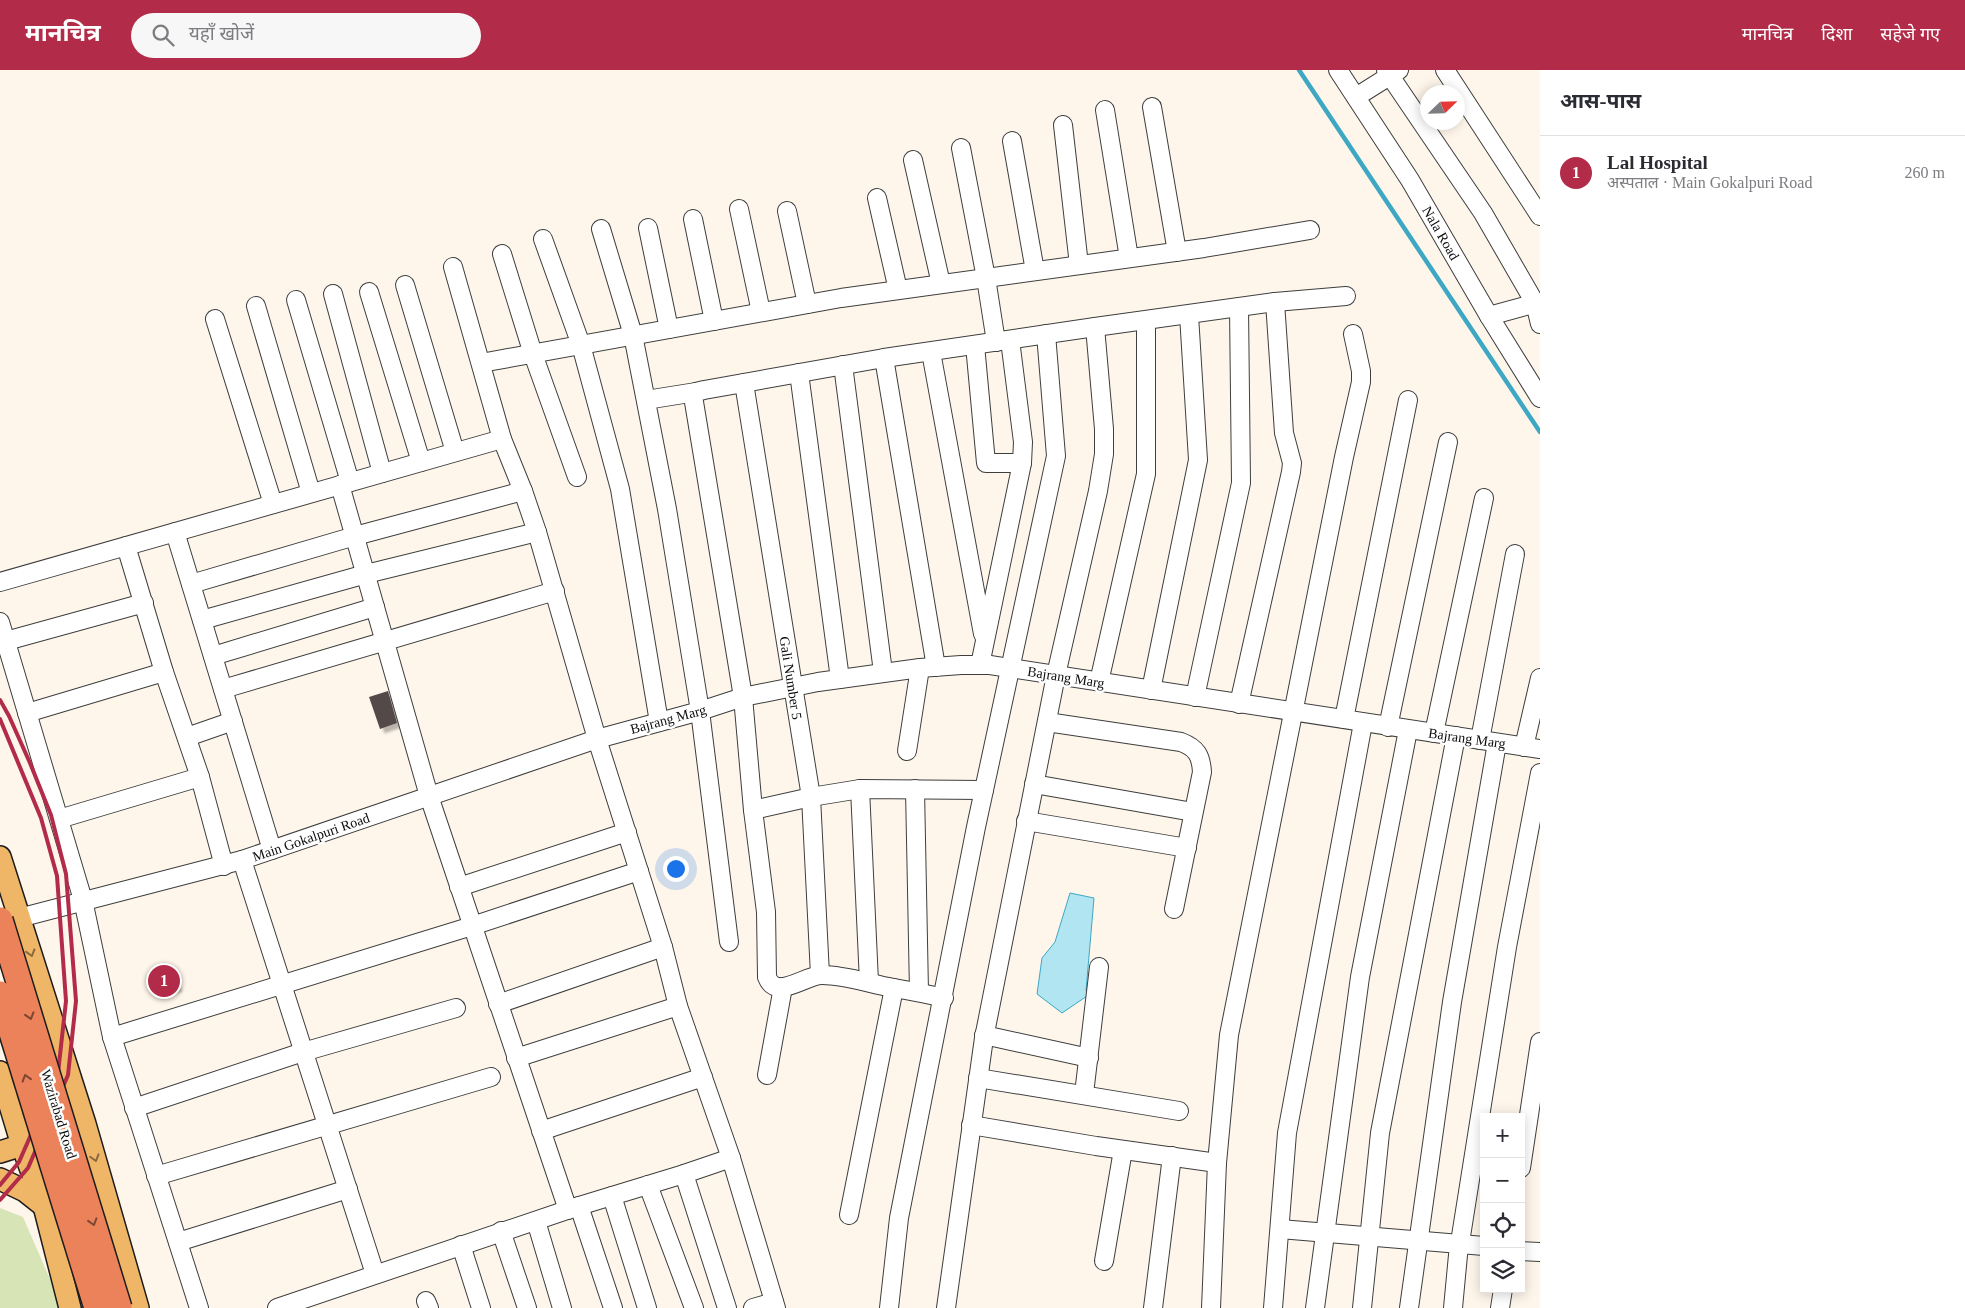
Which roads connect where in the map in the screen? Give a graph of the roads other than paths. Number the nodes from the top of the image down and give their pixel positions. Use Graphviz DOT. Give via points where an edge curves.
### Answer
graph roads {
  1 [pos="1338,70"];
  2 [pos="1445,70"];
  3 [pos="1392,72"];
  4 [pos="1356,97"];
  5 [pos="1152,108"];
  6 [pos="1105,110"];
  7 [pos="1063,125"];
  8 [pos="1012,141"];
  9 [pos="961,148"];
  10 [pos="913,160"];
  11 [pos="877,198"];
  12 [pos="739,209"];
  13 [pos="787,210"];
  14 [pos="1540,216"];
  15 [pos="693,219"];
  16 [pos="648,228"];
  17 [pos="601,229"];
  18 [pos="1310,230"];
  19 [pos="543,239"];
  20 [pos="1177,252"];
  21 [pos="502,254"];
  22 [pos="1129,258"];
  23 [pos="1079,265"];
  24 [pos="453,267"];
  25 [pos="1036,271"];
  26 [pos="986,278"];
  27 [pos="941,284"];
  28 [pos="405,285"];
  29 [pos="898,290"];
  30 [pos="369,292"];
  31 [pos="333,294"];
  32 [pos="1346,296"];
  33 [pos="296,300"];
  34 [pos="1275,302"];
  35 [pos="1538,302"];
  36 [pos="807,304"];
  37 [pos="256,306"];
  38 [pos="1239,307"];
  39 [pos="761,312"];
  40 [pos="1189,314"];
  41 [pos="1489,316"];
  42 [pos="215,319"];
  43 [pos="714,321"];
  44 [pos="1146,321"];
  45 [pos="1540,324"];
  46 [pos="1095,327"];
  47 [pos="669,329"];
  48 [pos="1046,334"];
  49 [pos="1353,334"];
  50 [pos="633,335"];
  51 [pos="1003,341"];
  52 [pos="581,345"];
  53 [pos="975,345"];
  54 [pos="931,352"];
  55 [pos="533,354"];
  56 [pos="884,358"];
  57 [pos="481,363"];
  58 [pos="844,365"];
  59 [pos="800,373"];
  60 [pos="744,383"];
  61 [pos="696,392"];
  62 [pos="1540,398"];
  63 [pos="646,400"];
  64 [pos="1408,400"];
  65 [pos="502,439"];
  66 [pos="1448,442"];
  67 [pos="455,452"];
  68 [pos="421,462"];
  69 [pos="1022,462"];
  70 [pos="382,473"];
  71 [pos="577,477"];
  72 [pos="345,484"];
  73 [pos="523,491"];
  74 [pos="311,493"];
  75 [pos="1484,498"];
  76 [pos="273,504"];
  77 [pos="175,532"];
  78 [pos="537,532"];
  79 [pos="355,536"];
  80 [pos="126,546"];
  81 [pos="1515,554"];
  82 [pos="366,574"];
  83 [pos="0,582"];
  84 [pos="191,584"];
  85 [pos="554,591"];
  86 [pos="144,603"];
  87 [pos="375,606"];
  88 [pos="202,620"];
  89 [pos="0,622"];
  90 [pos="6,641"];
  91 [pos="385,641"];
  92 [pos="984,642"];
  93 [pos="213,656"];
  94 [pos="980,665"];
  95 [pos="928,667"];
  96 [pos="1010,668"];
  97 [pos="164,672"];
  98 [pos="884,672"];
  99 [pos="1056,675"];
  100 [pos="1540,678"];
  101 [pos="840,679"];
  102 [pos="1099,682"];
  103 [pos="792,687"];
  104 [pos="223,688"];
  105 [pos="1151,690"];
  106 [pos="743,697"];
  107 [pos="1195,697"];
  108 [pos="1239,704"];
  109 [pos="700,711"];
  110 [pos="1293,711"];
  111 [pos="27,713"];
  112 [pos="1344,719"];
  113 [pos="233,721"];
  114 [pos="659,722"];
  115 [pos="1047,722"];
  116 [pos="1363,723"];
  117 [pos="1388,727"];
  118 [pos="1408,730"];
  119 [pos="1434,733"];
  120 [pos="1456,736"];
  121 [pos="187,737"];
  122 [pos="597,739"];
  123 [pos="1480,740"];
  124 [pos="1497,743"];
  125 [pos="1532,748"];
  126 [pos="907,751"];
  127 [pos="1540,774"];
  128 [pos="200,777"];
  129 [pos="1034,784"];
  130 [pos="860,789"];
  131 [pos="915,789"];
  132 [pos="984,790"];
  133 [pos="429,796"];
  134 [pos="811,797"];
  135 [pos="753,810"];
  136 [pos="1194,812"];
  137 [pos="59,819"];
  138 [pos="1026,821"];
  139 [pos="627,832"];
  140 [pos="1187,848"];
  141 [pos="272,850"];
  142 [pos="242,860"];
  143 [pos="1,864"];
  144 [pos="224,866"];
  145 [pos="640,871"];
  146 [pos="459,887"];
  147 [pos="83,900"];
  148 [pos="1174,909"];
  149 [pos="10,918"];
  150 [pos="472,926"];
  151 [pos="729,942"];
  152 [pos="663,947"];
  153 [pos="1099,967"];
  154 [pos="820,975"];
  155 [pos="869,982"];
  156 [pos="282,985"];
  157 [pos="783,987"];
  158 [pos="894,988"];
  159 [pos="919,992"];
  160 [pos="0,994"];
  161 [pos="944,998"];
  162 [pos="498,1004"];
  163 [pos="678,1006"];
  164 [pos="456,1008"];
  165 [pos="984,1035"];
  166 [pos="112,1037"];
  167 [pos="1540,1042"];
  168 [pos="303,1052"];
  169 [pos="516,1058"];
  170 [pos="1089,1058"];
  171 [pos="0,1072"];
  172 [pos="766,1075"];
  173 [pos="491,1077"];
  174 [pos="703,1077"];
  175 [pos="978,1078"];
  176 [pos="1084,1094"];
  177 [pos="78,1104"];
  178 [pos="134,1108"];
  179 [pos="1179,1111"];
  180 [pos="85,1124"];
  181 [pos="326,1125"];
  182 [pos="971,1125"];
  183 [pos="541,1131"];
  184 [pos="13,1133"];
  185 [pos="1123,1150"];
  186 [pos="0,1152"];
  187 [pos="1172,1156"];
  188 [pos="731,1158"];
  189 [pos="1523,1158"];
  190 [pos="1217,1163"];
  191 [pos="684,1174"];
  192 [pos="156,1176"];
  193 [pos="0,1178"];
  194 [pos="648,1185"];
  195 [pos="348,1189"];
  196 [pos="612,1196"];
  197 [pos="44,1206"];
  198 [pos="573,1208"];
  199 [pos="850,1215"];
  200 [pos="536,1221"];
  201 [pos="1280,1230"];
  202 [pos="502,1231"];
  203 [pos="1326,1233"];
  204 [pos="1369,1237"];
  205 [pos="178,1242"];
  206 [pos="1418,1242"];
  207 [pos="1460,1243"];
  208 [pos="461,1245"];
  209 [pos="1480,1246"];
  210 [pos="1525,1251"];
  211 [pos="1540,1252"];
  212 [pos="1104,1261"];
  213 [pos="375,1274"];
  214 [pos="1502,1293"];
  215 [pos="775,1305"];
  216 [pos="70,1308"];
  217 [pos="97,1308"];
  218 [pos="119,1308"];
  219 [pos="138,1308"];
  220 [pos="199,1308"];
  221 [pos="276,1308"];
  222 [pos="481,1308"];
  223 [pos="526,1308"];
  224 [pos="562,1308"];
  225 [pos="613,1308"];
  226 [pos="647,1308"];
  227 [pos="694,1308"];
  228 [pos="727,1308"];
  229 [pos="753,1308"];
  230 [pos="889,1308"];
  231 [pos="946,1308"];
  232 [pos="1153,1308"];
  233 [pos="1211,1308"];
  234 [pos="1273,1308"];
  235 [pos="1315,1308"];
  236 [pos="1362,1308"];
  237 [pos="1409,1308"];
  238 [pos="1453,1308"];
  239 [pos="1500,1308"];
  1 -- 4 [label="street, Nala Road"];
  2 -- 14 [label="street"];
  3 -- 4 [label="street"];
  3 -- 35 [label="street"];
  4 -- 41 [label="street, Nala Road" via="1410,180"];
  5 -- 20 [label="street"];
  6 -- 22 [label="street"];
  7 -- 23 [label="street"];
  8 -- 25 [label="street"];
  9 -- 26 [label="street"];
  10 -- 27 [label="street"];
  11 -- 29 [label="street"];
  12 -- 39 [label="street"];
  13 -- 36 [label="street"];
  15 -- 43 [label="street"];
  16 -- 47 [label="street"];
  17 -- 50 [label="street"];
  18 -- 20 [label="street"];
  19 -- 52 [label="street"];
  20 -- 22 [label="street"];
  21 -- 55 [label="street"];
  22 -- 23 [label="street"];
  23 -- 25 [label="street"];
  24 -- 57 [label="street"];
  25 -- 26 [label="street"];
  26 -- 27 [label="street"];
  26 -- 51 [label="street"];
  27 -- 29 [label="street"];
  28 -- 67 [label="street"];
  29 -- 36 [label="street"];
  30 -- 68 [label="street"];
  31 -- 70 [label="street"];
  32 -- 34 [label="street"];
  33 -- 72 [label="street"];
  34 -- 38 [label="street"];
  34 -- 108 [label="street" via="1284,433 1292,463"];
  35 -- 41 [label="street"];
  35 -- 45 [label="street"];
  36 -- 39 [label="street"];
  37 -- 74 [label="street"];
  38 -- 40 [label="street"];
  38 -- 107 [label="street" via="1241,484"];
  39 -- 43 [label="street"];
  40 -- 44 [label="street"];
  40 -- 105 [label="street" via="1198,460"];
  41 -- 62 [label="street, Nala Road"];
  42 -- 76 [label="street"];
  43 -- 47 [label="street"];
  44 -- 46 [label="street"];
  44 -- 102 [label="street" via="1146,474"];
  46 -- 48 [label="street"];
  46 -- 99 [label="street" via="1104,454"];
  47 -- 50 [label="street"];
  48 -- 51 [label="street"];
  48 -- 96 [label="street" via="1056,456"];
  49 -- 110 [label="street" via="1361,382"];
  50 -- 52 [label="street"];
  50 -- 63 [label="street"];
  51 -- 53 [label="street"];
  51 -- 69 [label="street" via="1023,442"];
  52 -- 55 [label="street"];
  52 -- 114 [label="street" via="620,489"];
  53 -- 54 [label="street"];
  53 -- 69 [label="street" via="986,463"];
  54 -- 56 [label="street"];
  54 -- 92 [label="street"];
  55 -- 57 [label="street"];
  55 -- 71 [label="street"];
  56 -- 58 [label="street"];
  56 -- 95 [label="street"];
  57 -- 65 [label="street"];
  58 -- 59 [label="street"];
  58 -- 98 [label="street"];
  59 -- 60 [label="street"];
  59 -- 101 [label="street"];
  60 -- 61 [label="street"];
  60 -- 103 [label="street, Gali Number 5"];
  61 -- 63 [label="street"];
  61 -- 106 [label="street" via="693,402"];
  63 -- 109 [label="street"];
  64 -- 112 [label="street"];
  65 -- 67 [label="street"];
  65 -- 73 [label="street"];
  66 -- 117 [label="street"];
  67 -- 68 [label="street"];
  68 -- 70 [label="street"];
  69 -- 92 [label="street"];
  70 -- 72 [label="street"];
  72 -- 74 [label="street"];
  72 -- 79 [label="street"];
  73 -- 78 [label="street"];
  73 -- 79 [label="street"];
  74 -- 76 [label="street"];
  75 -- 119 [label="street"];
  76 -- 77 [label="street"];
  77 -- 80 [label="street"];
  77 -- 84 [label="street"];
  78 -- 82 [label="street"];
  78 -- 85 [label="street"];
  79 -- 82 [label="street"];
  79 -- 84 [label="street"];
  80 -- 83 [label="street"];
  80 -- 86 [label="street"];
  81 -- 123 [label="street"];
  82 -- 87 [label="street"];
  82 -- 88 [label="street"];
  84 -- 88 [label="street"];
  85 -- 91 [label="street"];
  85 -- 122 [label="street"];
  86 -- 90 [label="street"];
  86 -- 97 [label="street"];
  87 -- 91 [label="street"];
  87 -- 93 [label="street"];
  88 -- 93 [label="street"];
  89 -- 90 [label="street"];
  90 -- 111 [label="street"];
  91 -- 104 [label="street"];
  91 -- 133 [label="street"];
  92 -- 94 [label="street"];
  93 -- 104 [label="street"];
  94 -- 95 [label="street, Bajrang Marg"];
  94 -- 96 [label="street, Bajrang Marg"];
  95 -- 98 [label="street, Bajrang Marg"];
  95 -- 126 [label="street"];
  96 -- 99 [label="street, Bajrang Marg"];
  96 -- 132 [label="street"];
  97 -- 111 [label="street"];
  97 -- 121 [label="street"];
  98 -- 101 [label="street, Bajrang Marg"];
  99 -- 102 [label="street, Bajrang Marg"];
  99 -- 115 [label="street"];
  100 -- 125 [label="street"];
  101 -- 103 [label="street, Bajrang Marg"];
  102 -- 105 [label="street, Bajrang Marg"];
  103 -- 106 [label="street, Bajrang Marg"];
  103 -- 134 [label="street, Gali Number 5"];
  104 -- 113 [label="street"];
  105 -- 107 [label="street, Bajrang Marg"];
  106 -- 109 [label="street, Bajrang Marg"];
  106 -- 135 [label="street"];
  107 -- 108 [label="street, Bajrang Marg"];
  108 -- 110 [label="street, Bajrang Marg"];
  109 -- 114 [label="street, Bajrang Marg"];
  109 -- 151 [label="street"];
  110 -- 112 [label="street, Bajrang Marg"];
  110 -- 190 [label="street" via="1229,1035"];
  111 -- 137 [label="street"];
  112 -- 116 [label="street, Bajrang Marg"];
  113 -- 121 [label="street"];
  113 -- 141 [label="street"];
  114 -- 122 [label="street, Bajrang Marg"];
  115 -- 129 [label="street"];
  115 -- 136 [label="street" via="1192,746 1202,762"];
  116 -- 117 [label="street, Bajrang Marg"];
  116 -- 201 [label="street" via="1287,1133"];
  117 -- 118 [label="street, Bajrang Marg"];
  118 -- 119 [label="street, Bajrang Marg"];
  118 -- 203 [label="street" via="1360,977"];
  119 -- 120 [label="street, Bajrang Marg"];
  120 -- 123 [label="street, Bajrang Marg"];
  120 -- 204 [label="street" via="1380,1133"];
  121 -- 128 [label="street"];
  122 -- 133 [label="street, Main Gokalpuri Road"];
  122 -- 139 [label="street"];
  123 -- 124 [label="street, Bajrang Marg"];
  124 -- 125 [label="street, Bajrang Marg"];
  124 -- 206 [label="street" via="1452,1002"];
  127 -- 207 [label="street" via="1507,947"];
  128 -- 137 [label="street"];
  128 -- 144 [label="street"];
  129 -- 136 [label="street"];
  129 -- 138 [label="street"];
  130 -- 131 [label="street"];
  130 -- 134 [label="street"];
  130 -- 155 [label="street"];
  131 -- 132 [label="street"];
  131 -- 159 [label="street"];
  132 -- 161 [label="street"];
  133 -- 141 [label="street, Main Gokalpuri Road"];
  133 -- 146 [label="street"];
  134 -- 135 [label="street"];
  134 -- 154 [label="street, Gali Number 5"];
  135 -- 157 [label="street" via="766,912 767,977 774,987"];
  136 -- 140 [label="street"];
  137 -- 147 [label="street"];
  138 -- 140 [label="street"];
  138 -- 165 [label="street"];
  139 -- 145 [label="street"];
  139 -- 146 [label="street"];
  140 -- 148 [label="street"];
  141 -- 142 [label="street, Main Gokalpuri Road"];
  142 -- 144 [label="street, Main Gokalpuri Road"];
  142 -- 156 [label="street"];
  143 -- 149 [label="main road"];
  144 -- 147 [label="street, Main Gokalpuri Road"];
  145 -- 150 [label="street"];
  145 -- 152 [label="street"];
  146 -- 150 [label="street"];
  147 -- 149 [label="street, Main Gokalpuri Road"];
  147 -- 166 [label="street"];
  149 -- 177 [label="main road, one-way"];
  149 -- 218 [label="highway, Wazirabad Road, one-way, bridge"];
  150 -- 156 [label="street"];
  150 -- 162 [label="street"];
  152 -- 162 [label="street"];
  152 -- 163 [label="street"];
  153 -- 170 [label="street"];
  154 -- 155 [label="street"];
  154 -- 157 [label="street"];
  155 -- 158 [label="street"];
  156 -- 166 [label="street"];
  156 -- 168 [label="street"];
  157 -- 172 [label="street"];
  158 -- 159 [label="street"];
  158 -- 199 [label="street"];
  159 -- 161 [label="street"];
  217 -- 160 [label="highway, Wazirabad Road, one-way, bridge"];
  161 -- 230 [label="street" via="899,1218"];
  162 -- 169 [label="street"];
  163 -- 169 [label="street"];
  163 -- 174 [label="street"];
  164 -- 168 [label="street"];
  165 -- 170 [label="street"];
  165 -- 175 [label="street"];
  166 -- 178 [label="street"];
  167 -- 189 [label="street"];
  168 -- 178 [label="street"];
  168 -- 181 [label="street"];
  169 -- 183 [label="street"];
  170 -- 176 [label="street"];
  171 -- 184 [label="main road"];
  173 -- 181 [label="street"];
  174 -- 183 [label="street"];
  174 -- 188 [label="street"];
  175 -- 176 [label="street"];
  175 -- 182 [label="street"];
  176 -- 179 [label="street"];
  177 -- 180 [label="main road"];
  177 -- 184 [label="main road"];
  178 -- 192 [label="street"];
  180 -- 184 [label="main road"];
  180 -- 219 [label="main road, one-way"];
  181 -- 192 [label="street"];
  181 -- 195 [label="street"];
  182 -- 185 [label="street"];
  182 -- 231 [label="street"];
  183 -- 198 [label="street"];
  184 -- 186 [label="main road"];
  184 -- 197 [label="main road"];
  185 -- 187 [label="street"];
  185 -- 212 [label="street"];
  187 -- 190 [label="street"];
  187 -- 232 [label="street"];
  188 -- 191 [label="street"];
  188 -- 215 [label="street"];
  190 -- 233 [label="street"];
  191 -- 194 [label="street"];
  191 -- 228 [label="street"];
  192 -- 205 [label="street"];
  193 -- 197 [label="main road"];
  194 -- 196 [label="street"];
  194 -- 227 [label="street"];
  195 -- 205 [label="street"];
  195 -- 213 [label="street"];
  196 -- 198 [label="street"];
  196 -- 226 [label="street"];
  197 -- 216 [label="main road"];
  198 -- 200 [label="street"];
  198 -- 225 [label="street"];
  200 -- 202 [label="street"];
  200 -- 224 [label="street"];
  201 -- 203 [label="street"];
  201 -- 234 [label="street"];
  202 -- 208 [label="street"];
  202 -- 223 [label="street"];
  203 -- 204 [label="street"];
  203 -- 235 [label="street"];
  204 -- 206 [label="street"];
  204 -- 236 [label="street"];
  205 -- 220 [label="street"];
  206 -- 207 [label="street"];
  206 -- 237 [label="street"];
  207 -- 209 [label="street"];
  207 -- 238 [label="street"];
  208 -- 213 [label="street"];
  208 -- 222 [label="street"];
  210 -- 211 [label="street"];
  213 -- 221 [label="street"];
  214 -- 239 [label="street"];
  215 -- 229 [label="street"];
}
